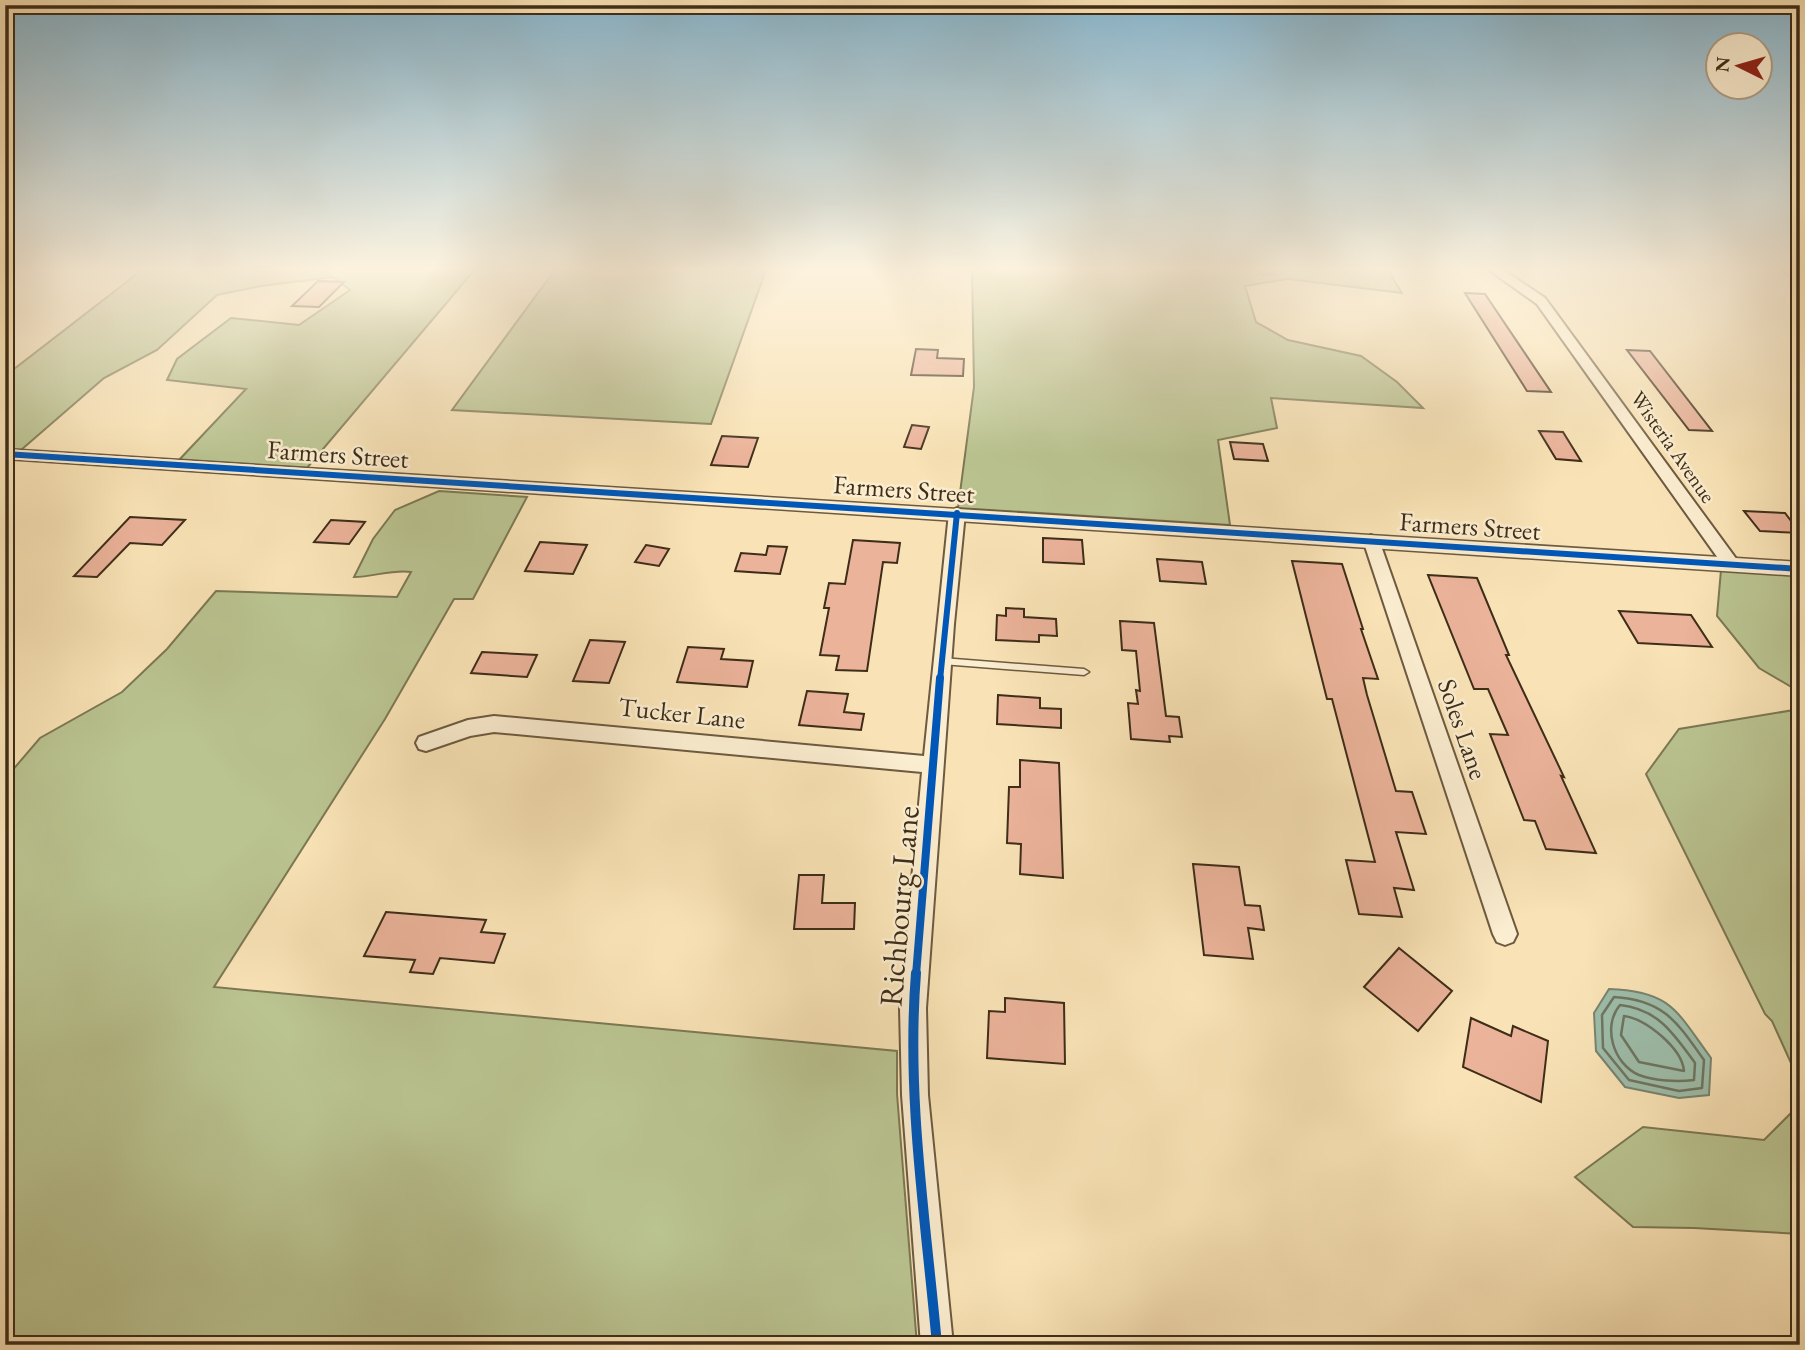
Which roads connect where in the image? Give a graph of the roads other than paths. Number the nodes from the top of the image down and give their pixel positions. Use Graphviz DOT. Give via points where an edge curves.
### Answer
graph roads {
  1 [pos="1564,330"];
  2 [pos="5,454"];
  3 [pos="957,513"];
  4 [pos="1371,540"];
  5 [pos="1731,564"];
  6 [pos="1800,569"];
  7 [pos="942,661"];
  8 [pos="1084,672"];
  9 [pos="426,743"];
  10 [pos="935,765"];
  11 [pos="1505,934"];
  12 [pos="937,1345"];
  1 -- 5 [label="street, Wisteria Avenue"];
  2 -- 3 [label="street, Farmers Street"];
  3 -- 4 [label="street, Farmers Street"];
  3 -- 7 [label="street, Richbourg Lane"];
  4 -- 5 [label="street, Farmers Street"];
  4 -- 11 [label="street, Soles Lane"];
  5 -- 6 [label="street, Farmers Street"];
  7 -- 8 [label="lane"];
  7 -- 10 [label="street, Richbourg Lane"];
  9 -- 10 [label="street, Tucker Lane" via="494,724"];
  10 -- 12 [label="street, Richbourg Lane" via="913,1008 915,1095"];
}
